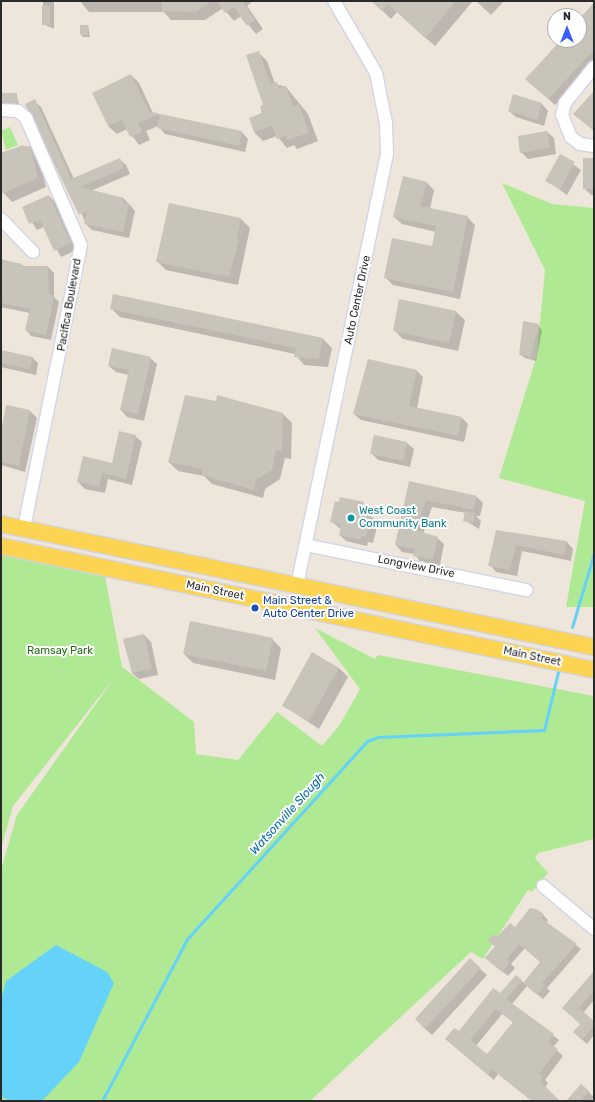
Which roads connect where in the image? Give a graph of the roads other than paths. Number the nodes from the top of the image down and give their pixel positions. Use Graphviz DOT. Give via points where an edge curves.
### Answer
graph roads {
  1 [pos="334,1"];
  2 [pos="594,67"];
  3 [pos="1,110"];
  4 [pos="594,146"];
  5 [pos="1,219"];
  6 [pos="33,252"];
  7 [pos="1,524"];
  8 [pos="24,528"];
  9 [pos="306,545"];
  10 [pos="1,546"];
  11 [pos="297,585"];
  12 [pos="526,590"];
  13 [pos="292,606"];
  14 [pos="594,647"];
  15 [pos="594,670"];
  16 [pos="543,886"];
  17 [pos="594,929"];
  1 -- 9 [label="street, Auto Center Drive" via="376,73 386,123 388,154"];
  2 -- 4 [label="street" via="567,100 562,115 571,137 580,144"];
  3 -- 8 [label="street, Pacifica Boulevard" via="18,111 26,118 81,243 74,293"];
  5 -- 6 [label="street"];
  7 -- 8 [label="main road, Main Street"];
  8 -- 11 [label="main road, Main Street"];
  9 -- 11 [label="street, Auto Center Drive"];
  9 -- 12 [label="street, Longview Drive"];
  10 -- 13 [label="main road, Main Street"];
  11 -- 13 [label="main road, Auto Center Drive"];
  11 -- 14 [label="main road, Main Street"];
  13 -- 15 [label="main road, Main Street"];
  16 -- 17 [label="street"];
}
